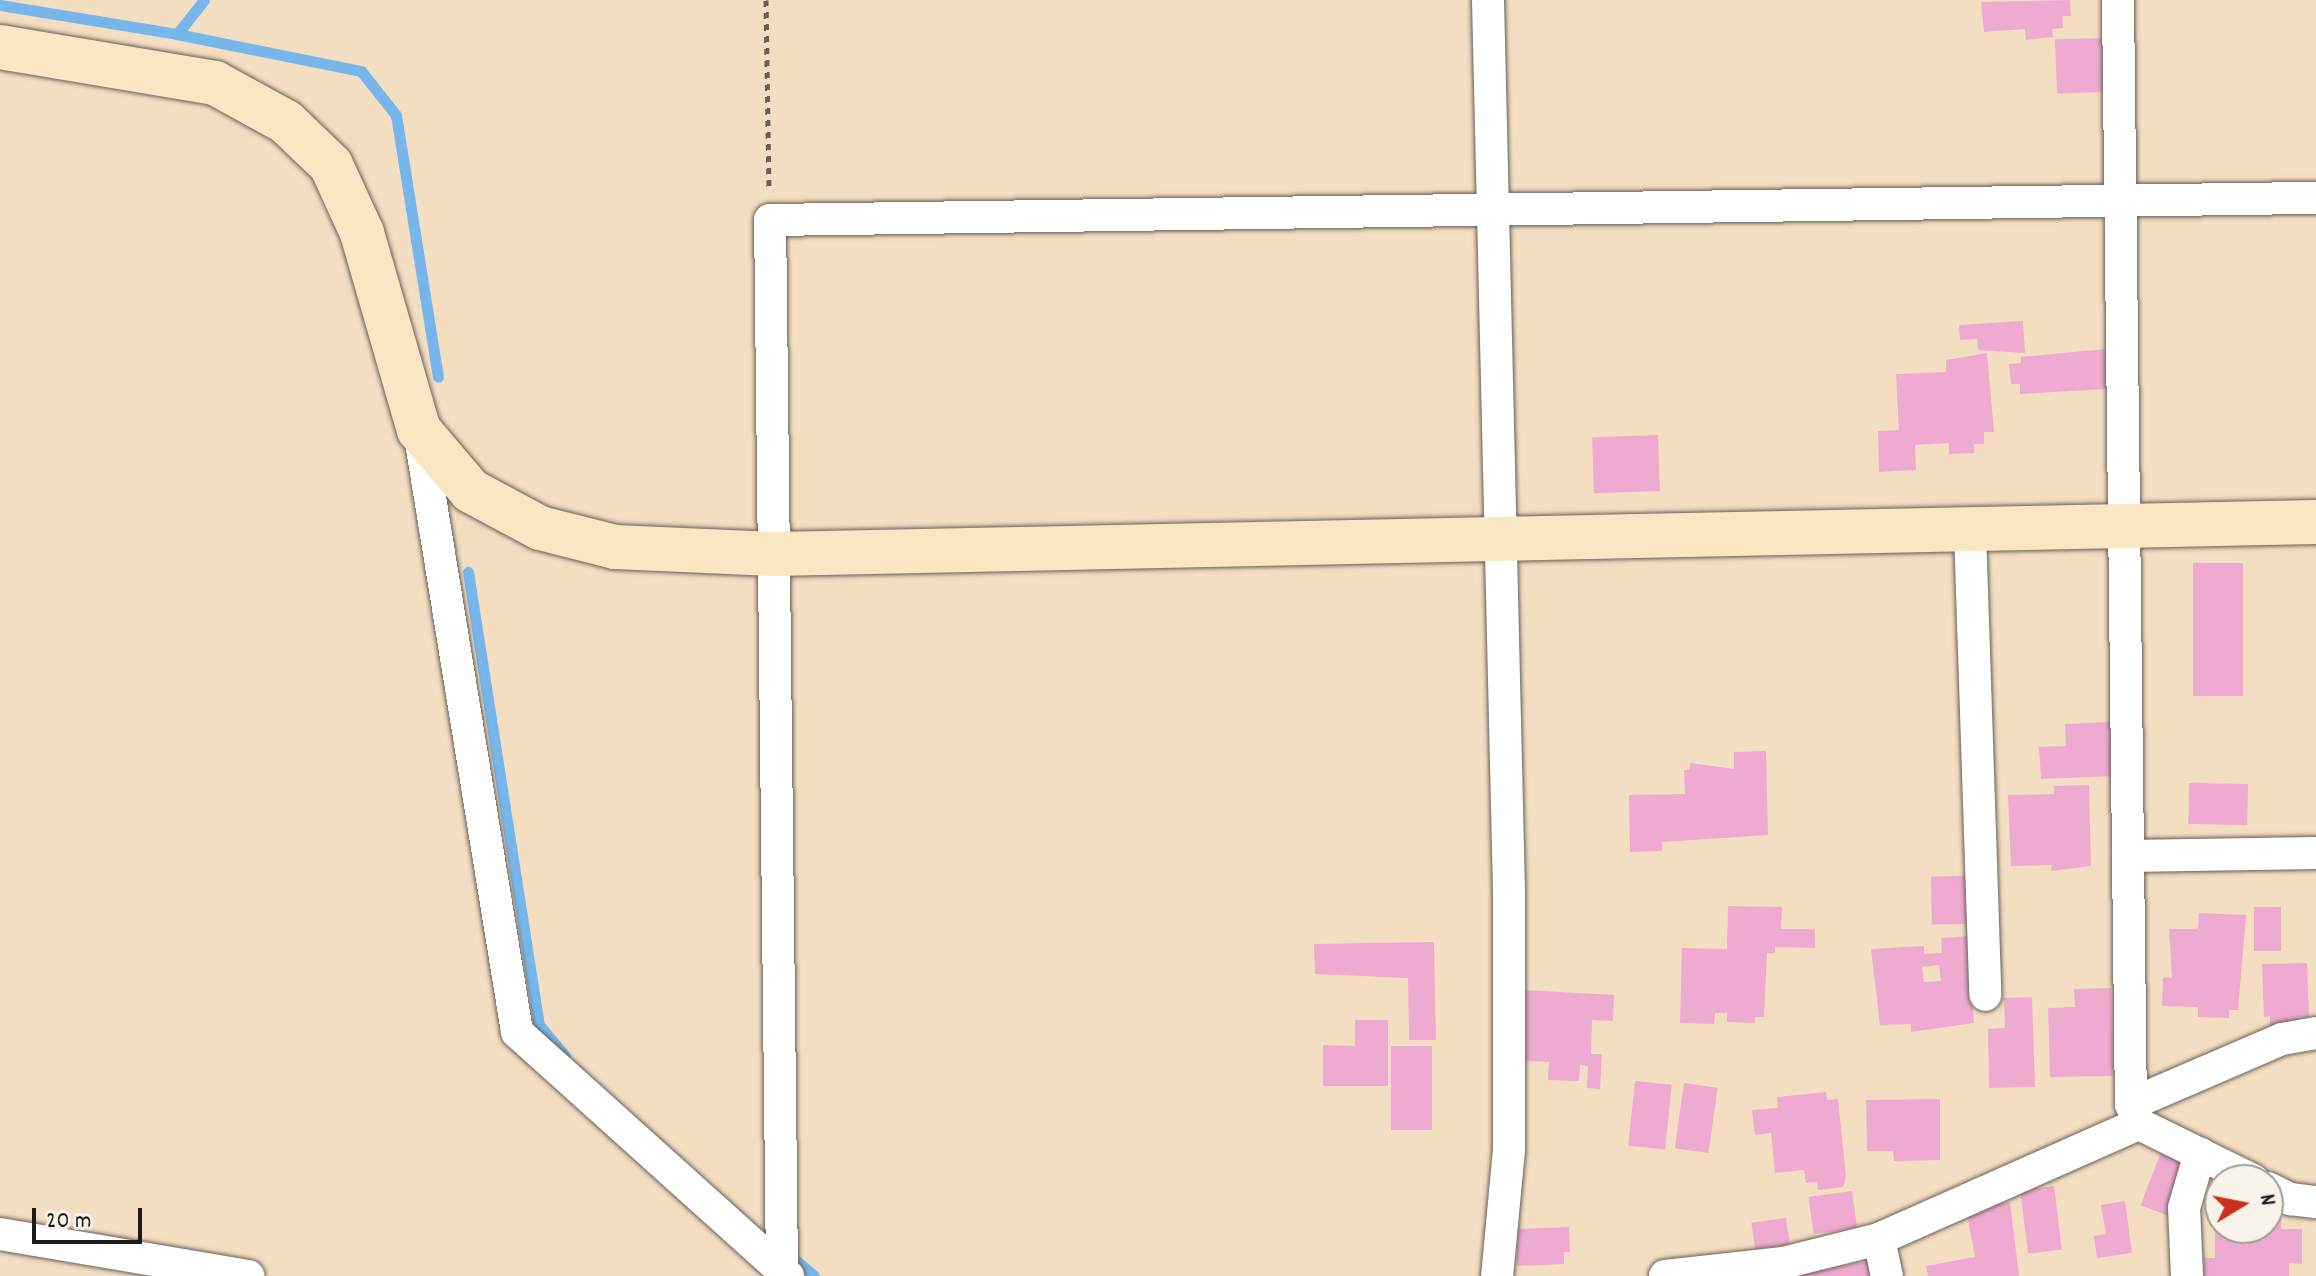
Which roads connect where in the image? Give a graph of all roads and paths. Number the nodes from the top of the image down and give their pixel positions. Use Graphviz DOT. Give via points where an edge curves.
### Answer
graph roads {
  1 [pos="766,0"];
  2 [pos="1488,0"];
  3 [pos="2118,0"];
  4 [pos="0,47"];
  5 [pos="2316,198"];
  6 [pos="2123,203"];
  7 [pos="1495,211"];
  8 [pos="770,220"];
  9 [pos="419,430"];
  10 [pos="2316,522"];
  11 [pos="2124,528"];
  12 [pos="1970,531"];
  13 [pos="1498,540"];
  14 [pos="774,554"];
  15 [pos="2316,853"];
  16 [pos="2128,856"];
  17 [pos="1985,995"];
  18 [pos="2316,1033"];
  19 [pos="2135,1114"];
  20 [pos="2200,1153"];
  21 [pos="2222,1164"];
  22 [pos="2284,1196"];
  23 [pos="2316,1202"];
  24 [pos="0,1234"];
  25 [pos="1879,1239"];
  26 [pos="785,1273"];
  27 [pos="248,1276"];
  28 [pos="1497,1276"];
  29 [pos="1665,1276"];
  30 [pos="1887,1276"];
  31 [pos="2187,1276"];
  1 -- 8 [label="path"];
  2 -- 7 [label="street"];
  3 -- 6 [label="street"];
  4 -- 9 [label="street" via="215,83 286,122 331,165 362,233"];
  5 -- 6 [label="street"];
  6 -- 7 [label="street"];
  6 -- 11 [label="street"];
  7 -- 8 [label="street"];
  7 -- 13 [label="street"];
  8 -- 14 [label="street"];
  9 -- 14 [label="street" via="471,491 540,528 615,547"];
  9 -- 26 [label="street" via="517,1032"];
  10 -- 11 [label="street"];
  11 -- 12 [label="street"];
  11 -- 16 [label="street"];
  12 -- 13 [label="street"];
  12 -- 17 [label="street"];
  13 -- 14 [label="street"];
  13 -- 28 [label="street" via="1509,1150"];
  14 -- 26 [label="street"];
  15 -- 16 [label="street"];
  16 -- 19 [label="street"];
  18 -- 19 [label="street" via="2282,1039"];
  19 -- 20 [label="street"];
  19 -- 25 [label="street"];
  20 -- 21 [label="street"];
  20 -- 31 [label="street" via="2184,1208"];
  22 -- 23 [label="street"];
  24 -- 27 [label="street"];
  25 -- 29 [label="street" via="1783,1263"];
  25 -- 30 [label="street"];
}
